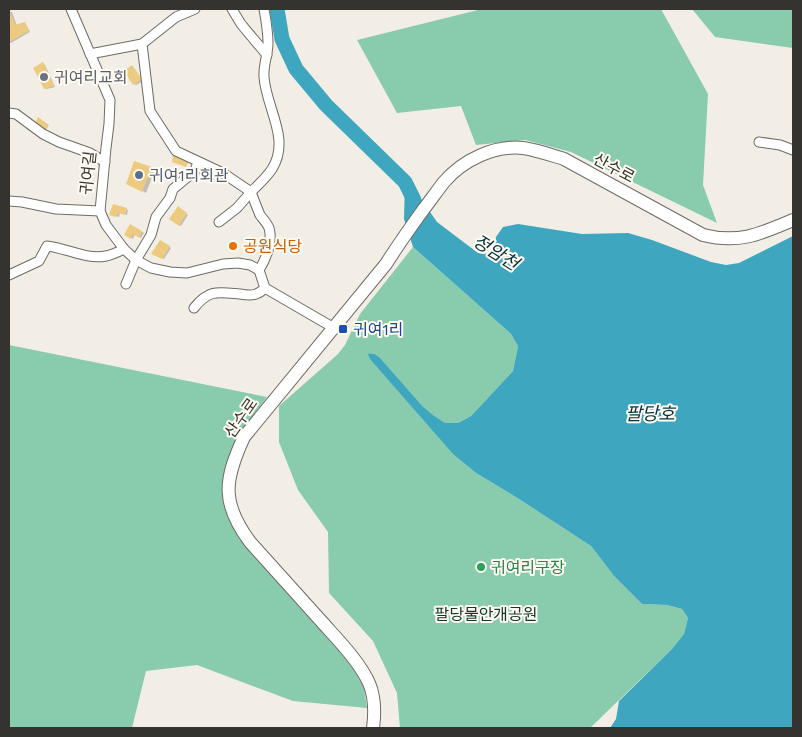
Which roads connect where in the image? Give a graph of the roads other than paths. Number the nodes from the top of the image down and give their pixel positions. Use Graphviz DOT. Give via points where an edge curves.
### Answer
graph roads {
  1 [pos="71,9"];
  2 [pos="195,9"];
  3 [pos="232,9"];
  4 [pos="264,9"];
  5 [pos="142,44"];
  6 [pos="90,54"];
  7 [pos="267,55"];
  8 [pos="9,113"];
  9 [pos="758,142"];
  10 [pos="793,150"];
  11 [pos="104,162"];
  12 [pos="198,162"];
  13 [pos="251,192"];
  14 [pos="9,201"];
  15 [pos="100,211"];
  16 [pos="793,220"];
  17 [pos="219,222"];
  18 [pos="124,249"];
  19 [pos="136,260"];
  20 [pos="259,270"];
  21 [pos="9,274"];
  22 [pos="126,284"];
  23 [pos="265,288"];
  24 [pos="194,308"];
  25 [pos="334,328"];
  26 [pos="373,728"];
  1 -- 6 [label="street, 귀여길"];
  2 -- 5 [label="street" via="176,17"];
  3 -- 7 [label="street"];
  4 -- 7 [label="street"];
  5 -- 6 [label="street"];
  5 -- 12 [label="street" via="150,111 176,152"];
  6 -- 11 [label="street, 귀여길" via="110,100"];
  7 -- 13 [label="street" via="264,76 280,145 272,170"];
  8 -- 11 [label="street" via="16,114 43,134"];
  9 -- 10 [label="street"];
  11 -- 15 [label="street, 귀여길"];
  12 -- 13 [label="street" via="224,173"];
  12 -- 19 [label="street" via="195,171 172,189"];
  13 -- 17 [label="street"];
  13 -- 20 [label="street" via="270,235 268,250"];
  14 -- 15 [label="street" via="56,209"];
  15 -- 18 [label="street, 귀여길"];
  16 -- 25 [label="main road, 산수로" via="748,237 732,239 703,235 564,159 522,148 501,149 482,154 444,182 386,264"];
  18 -- 19 [label="street, 귀여길"];
  18 -- 21 [label="street" via="105,257 92,257 47,246 39,261"];
  19 -- 20 [label="street, 귀여길" via="151,268 170,272 187,273 238,263"];
  19 -- 22 [label="street"];
  20 -- 23 [label="street"];
  23 -- 24 [label="street" via="247,295 210,294"];
  23 -- 25 [label="street"];
  25 -- 26 [label="main road, 산수로" via="244,437 232,466 229,496 232,513 250,542 341,644 368,682 373,697"];
}
